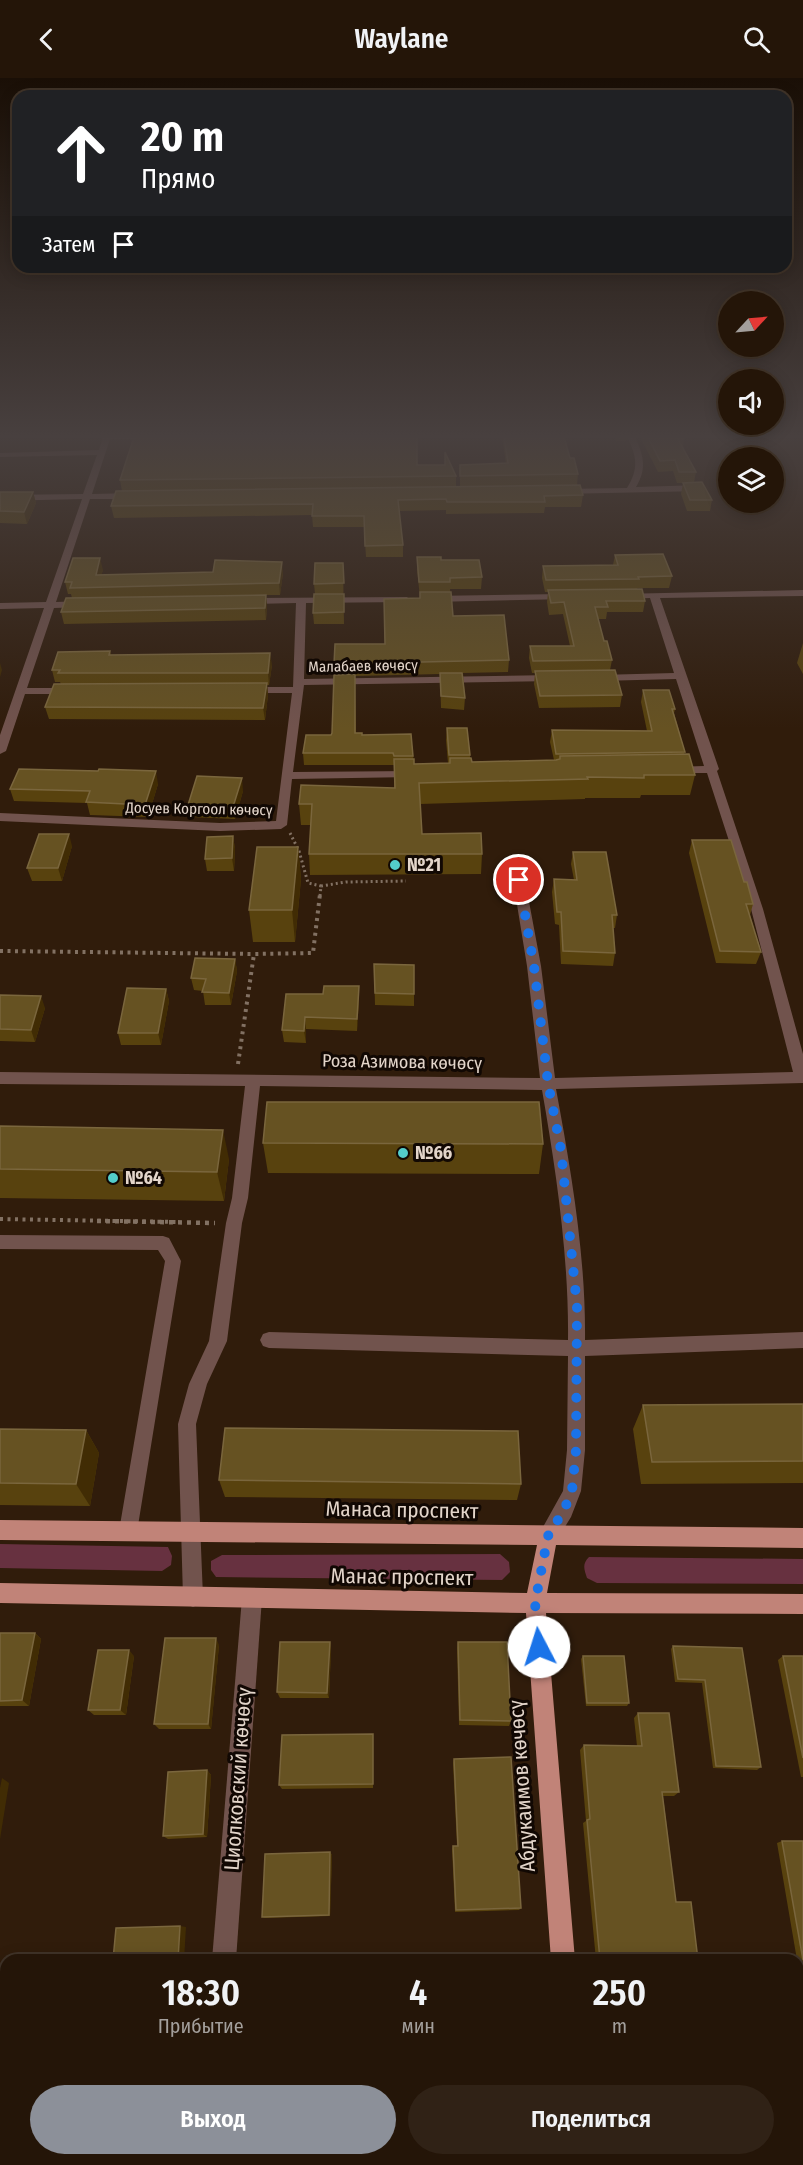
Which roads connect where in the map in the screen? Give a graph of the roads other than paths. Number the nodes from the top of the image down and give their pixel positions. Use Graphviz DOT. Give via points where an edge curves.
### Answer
graph roads {
  1 [pos="74,534"];
  2 [pos="803,593"];
  3 [pos="607,596"];
  4 [pos="654,596"];
  5 [pos="572,597"];
  6 [pos="301,601"];
  7 [pos="232,602"];
  8 [pos="49,604"];
  9 [pos="94,604"];
  10 [pos="0,606"];
  11 [pos="679,676"];
  12 [pos="560,678"];
  13 [pos="584,678"];
  14 [pos="298,686"];
  15 [pos="238,690"];
  16 [pos="22,691"];
  17 [pos="82,691"];
  18 [pos="0,751"];
  19 [pos="712,769"];
  20 [pos="665,770"];
  21 [pos="429,774"];
  22 [pos="287,776"];
  23 [pos="0,817"];
  24 [pos="519,880"];
  25 [pos="803,1077"];
  26 [pos="0,1078"];
  27 [pos="253,1080"];
  28 [pos="548,1083"];
  29 [pos="0,1242"];
  30 [pos="268,1340"];
  31 [pos="803,1340"];
  32 [pos="577,1348"];
  33 [pos="0,1530"];
  34 [pos="129,1531"];
  35 [pos="190,1531"];
  36 [pos="548,1536"];
  37 [pos="803,1538"];
  38 [pos="0,1593"];
  39 [pos="193,1597"];
  40 [pos="252,1598"];
  41 [pos="535,1603"];
  42 [pos="803,1604"];
  43 [pos="224,1954"];
  44 [pos="563,1954"];
  1 -- 8 [label="street"];
  2 -- 4 [label="street"];
  3 -- 4 [label="street"];
  4 -- 11 [label="street"];
  5 -- 6 [label="street"];
  6 -- 7 [label="street"];
  6 -- 14 [label="street, Досуев Коргоол көчөсү"];
  8 -- 9 [label="street"];
  8 -- 10 [label="street"];
  8 -- 16 [label="street"];
  11 -- 13 [label="street"];
  11 -- 19 [label="street"];
  12 -- 14 [label="street, Малабаев көчөсү"];
  14 -- 15 [label="street, Малабаев көчөсү"];
  14 -- 22 [label="street, Досуев Коргоол көчөсү"];
  16 -- 17 [label="street"];
  16 -- 18 [label="street"];
  19 -- 20 [label="street"];
  19 -- 25 [label="street" via="757,909"];
  21 -- 22 [label="street"];
  22 -- 23 [label="street, Досуев Коргоол көчөсү" via="281,825 220,827"];
  24 -- 28 [label="street"];
  25 -- 28 [label="street, Роза Азимова көчөсү"];
  26 -- 27 [label="street, Роза Азимова көчөсү"];
  27 -- 28 [label="street, Роза Азимова көчөсү"];
  27 -- 35 [label="street" via="218,1341 198,1384 187,1424"];
  28 -- 32 [label="street" via="561,1150 577,1306"];
  29 -- 34 [label="street" via="163,1243 173,1261"];
  30 -- 32 [label="street"];
  31 -- 32 [label="street"];
  32 -- 36 [label="street" via="572,1491"];
  33 -- 34 [label="main road, Манаса проспект"];
  34 -- 35 [label="main road, Манаса проспект"];
  35 -- 36 [label="main road, Манаса проспект"];
  35 -- 39 [label="street"];
  36 -- 37 [label="main road, Манаса проспект"];
  36 -- 41 [label="main road, Абдукаимов көчөсү"];
  38 -- 39 [label="main road, Манас проспект"];
  39 -- 40 [label="main road, Манас проспект"];
  40 -- 41 [label="main road, Манас проспект"];
  40 -- 43 [label="street, Циолковский көчөсү"];
  41 -- 42 [label="main road, Манас проспект"];
  41 -- 44 [label="main road, Абдукаимов көчөсү"];
}
